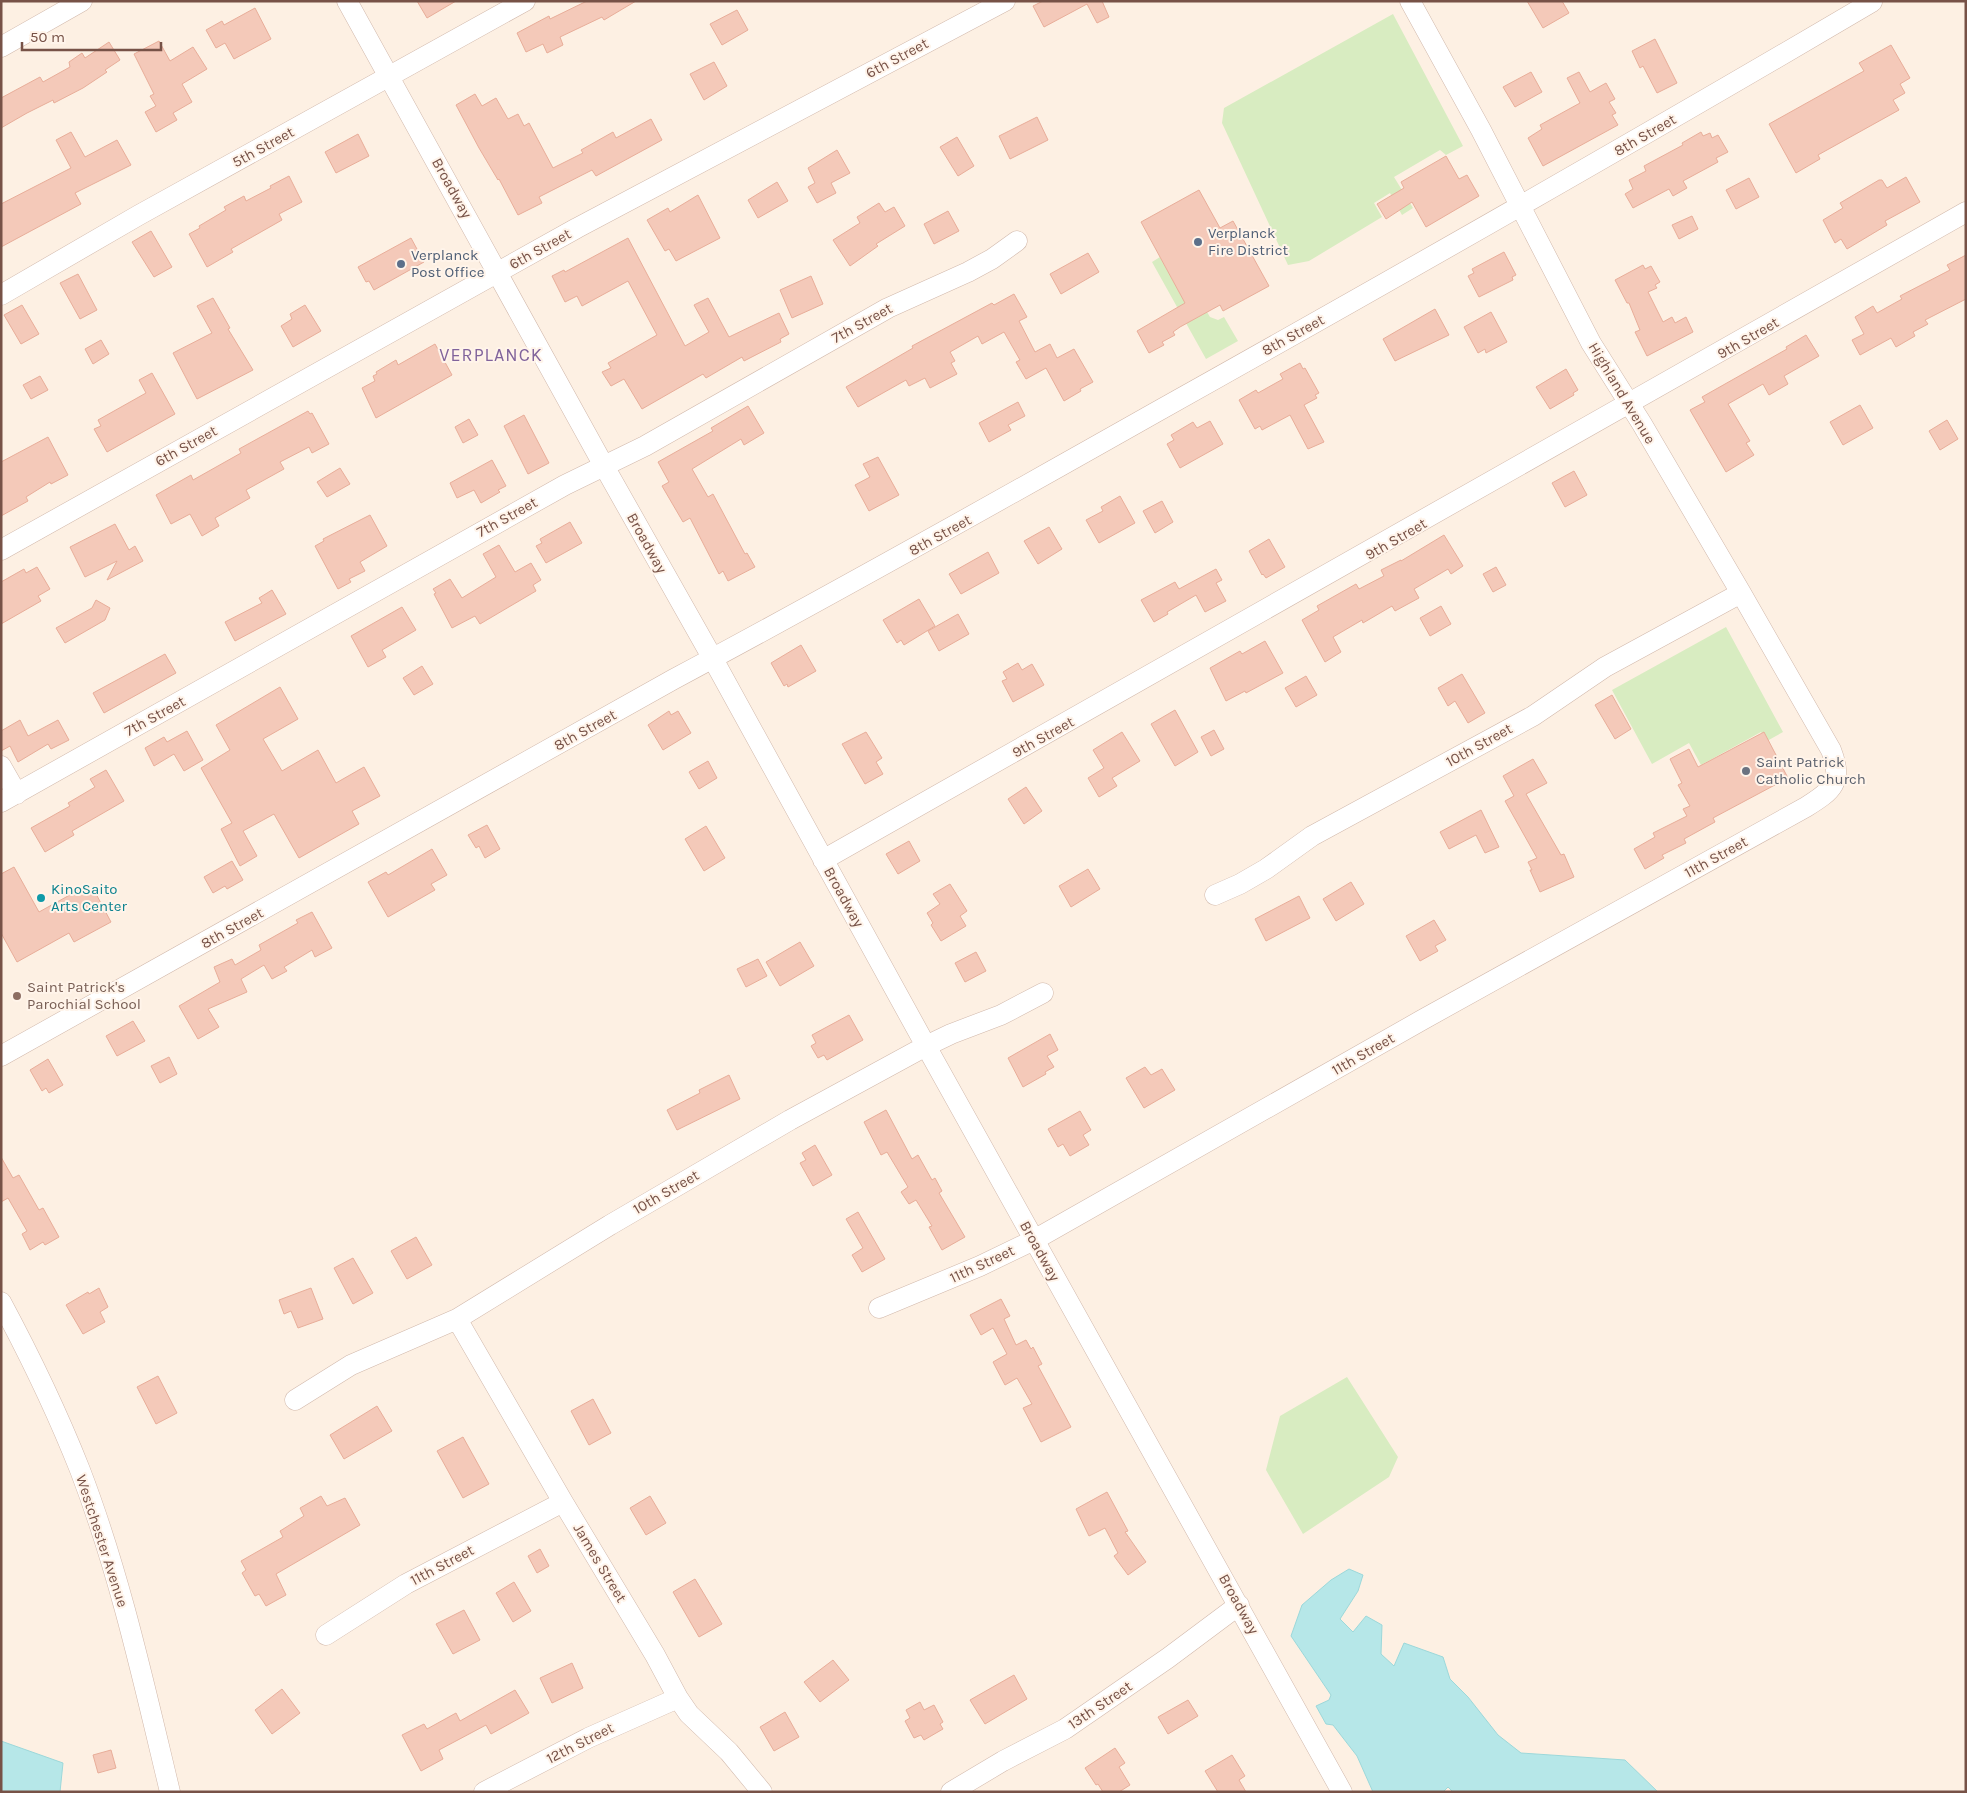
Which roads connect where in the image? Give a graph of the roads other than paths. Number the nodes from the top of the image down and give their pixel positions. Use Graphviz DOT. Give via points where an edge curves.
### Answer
graph roads {
  1 [pos="82,1"];
  2 [pos="348,1"];
  3 [pos="526,1"];
  4 [pos="1005,1"];
  5 [pos="1872,2"];
  6 [pos="1415,3"];
  7 [pos="1,47"];
  8 [pos="390,76"];
  9 [pos="1521,207"];
  10 [pos="1966,212"];
  11 [pos="1017,241"];
  12 [pos="497,272"];
  13 [pos="1,295"];
  14 [pos="1630,406"];
  15 [pos="604,466"];
  16 [pos="1,550"];
  17 [pos="1741,593"];
  18 [pos="713,658"];
  19 [pos="1,766"];
  20 [pos="1836,781"];
  21 [pos="9,798"];
  22 [pos="823,860"];
  23 [pos="1215,895"];
  24 [pos="1043,993"];
  25 [pos="926,1046"];
  26 [pos="1,1056"];
  27 [pos="1034,1240"];
  28 [pos="1,1302"];
  29 [pos="879,1308"];
  30 [pos="458,1320"];
  31 [pos="295,1400"];
  32 [pos="563,1502"];
  33 [pos="1239,1605"];
  34 [pos="326,1635"];
  35 [pos="678,1698"];
  36 [pos="170,1792"];
  37 [pos="484,1792"];
  38 [pos="762,1792"];
  39 [pos="951,1792"];
  40 [pos="1342,1792"];
  1 -- 7 [label="street"];
  2 -- 8 [label="street, Broadway"];
  3 -- 8 [label="street, 5th Street"];
  4 -- 12 [label="street, 6th Street"];
  5 -- 9 [label="street, 8th Street"];
  6 -- 9 [label="street, Highland Avenue"];
  8 -- 12 [label="street, Broadway"];
  8 -- 13 [label="street, 5th Street"];
  9 -- 14 [label="street, Highland Avenue" via="1572,308"];
  9 -- 18 [label="street, 8th Street"];
  10 -- 14 [label="street, 9th Street"];
  11 -- 15 [label="street, 7th Street" via="992,259 888,308"];
  12 -- 15 [label="street, Broadway"];
  12 -- 16 [label="street, 6th Street"];
  14 -- 17 [label="street, Highland Avenue"];
  14 -- 22 [label="street, 9th Street"];
  15 -- 18 [label="street, Broadway"];
  15 -- 21 [label="street, 7th Street"];
  17 -- 20 [label="street, Highland Avenue" via="1831,750 1838,770"];
  17 -- 23 [label="street, 10th Street" via="1605,667 1533,716 1312,836 1266,869"];
  18 -- 22 [label="street, Broadway"];
  18 -- 26 [label="street, 8th Street"];
  19 -- 21 [label="street"];
  20 -- 27 [label="street, 11th Street" via="1828,792 1806,807"];
  22 -- 25 [label="street, Broadway"];
  24 -- 25 [label="street, 10th Street" via="1001,1015"];
  25 -- 27 [label="street, Broadway"];
  25 -- 30 [label="street, 10th Street" via="790,1120 610,1225"];
  27 -- 29 [label="street, 11th Street"];
  27 -- 33 [label="street, Broadway"];
  28 -- 36 [label="street, Westchester Avenue" via="55,1412 100,1527"];
  30 -- 31 [label="street, 10th Street" via="352,1365"];
  30 -- 32 [label="street, James Street"];
  32 -- 34 [label="street, 11th Street" via="406,1584"];
  32 -- 35 [label="street, James Street"];
  33 -- 39 [label="street, 13th Street" via="1065,1729"];
  33 -- 40 [label="street, Broadway"];
  35 -- 37 [label="street, 12th Street" via="588,1738"];
  35 -- 38 [label="street, James Street"];
}
